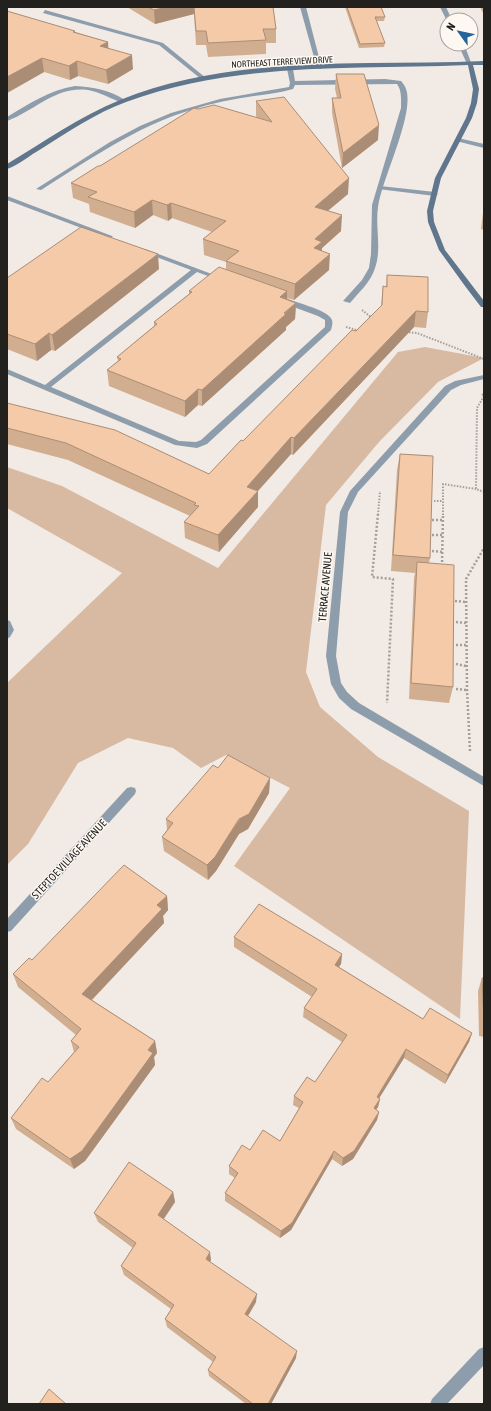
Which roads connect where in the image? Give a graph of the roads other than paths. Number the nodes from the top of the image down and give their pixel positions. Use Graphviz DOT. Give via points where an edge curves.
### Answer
graph roads {
  1 [pos="303,7"];
  2 [pos="45,12"];
  3 [pos="465,52"];
  4 [pos="484,63"];
  5 [pos="470,64"];
  6 [pos="320,68"];
  7 [pos="290,69"];
  8 [pos="203,78"];
  9 [pos="293,83"];
  10 [pos="123,101"];
  11 [pos="7,119"];
  12 [pos="458,140"];
  13 [pos="484,146"];
  14 [pos="7,167"];
  15 [pos="380,188"];
  16 [pos="38,190"];
  17 [pos="435,194"];
  18 [pos="7,198"];
  19 [pos="118,241"];
  20 [pos="139,249"];
  21 [pos="195,270"];
  22 [pos="232,283"];
  23 [pos="277,298"];
  24 [pos="347,302"];
  25 [pos="484,305"];
  26 [pos="7,371"];
  27 [pos="484,377"];
  28 [pos="46,388"];
  29 [pos="7,622"];
  30 [pos="7,635"];
  31 [pos="484,782"];
  32 [pos="131,791"];
  33 [pos="7,927"];
  34 [pos="484,1354"];
  35 [pos="437,1404"];
  1 -- 6 [label="street"];
  2 -- 8 [label="street" via="162,44"];
  3 -- 5 [label="street"];
  4 -- 5 [label="main road, NORTHEAST TERRE VIEW DRIVE"];
  5 -- 6 [label="main road, NORTHEAST TERRE VIEW DRIVE"];
  5 -- 12 [label="main road" via="476,89 474,102"];
  6 -- 7 [label="main road, NORTHEAST TERRE VIEW DRIVE"];
  7 -- 8 [label="main road, NORTHEAST TERRE VIEW DRIVE"];
  7 -- 9 [label="street"];
  8 -- 10 [label="main road, NORTHEAST TERRE VIEW DRIVE"];
  9 -- 15 [label="street" via="389,81 401,85 404,106 399,131"];
  9 -- 16 [label="street" via="289,89 214,102 158,120 119,140"];
  10 -- 11 [label="street" via="110,94 72,86"];
  10 -- 14 [label="main road, NORTHEAST TERRE VIEW DRIVE" via="81,122"];
  12 -- 13 [label="street"];
  12 -- 17 [label="main road" via="438,178"];
  15 -- 17 [label="street"];
  15 -- 24 [label="street" via="374,208 374,253 371,268 362,285"];
  17 -- 25 [label="main road" via="430,211 434,234 446,256"];
  18 -- 19 [label="street"];
  20 -- 21 [label="street"];
  21 -- 22 [label="street"];
  21 -- 28 [label="street"];
  23 -- 28 [label="street" via="321,314 328,319 328,328 204,442 197,445 178,443"];
  26 -- 28 [label="street"];
  27 -- 31 [label="street, TERRACE AVENUE" via="448,388 354,491 344,512 331,656 336,684 354,706"];
  29 -- 30 [label="street"];
  32 -- 33 [label="street, STEPTOE VILLAGE AVENUE"];
  34 -- 35 [label="street"];
}
